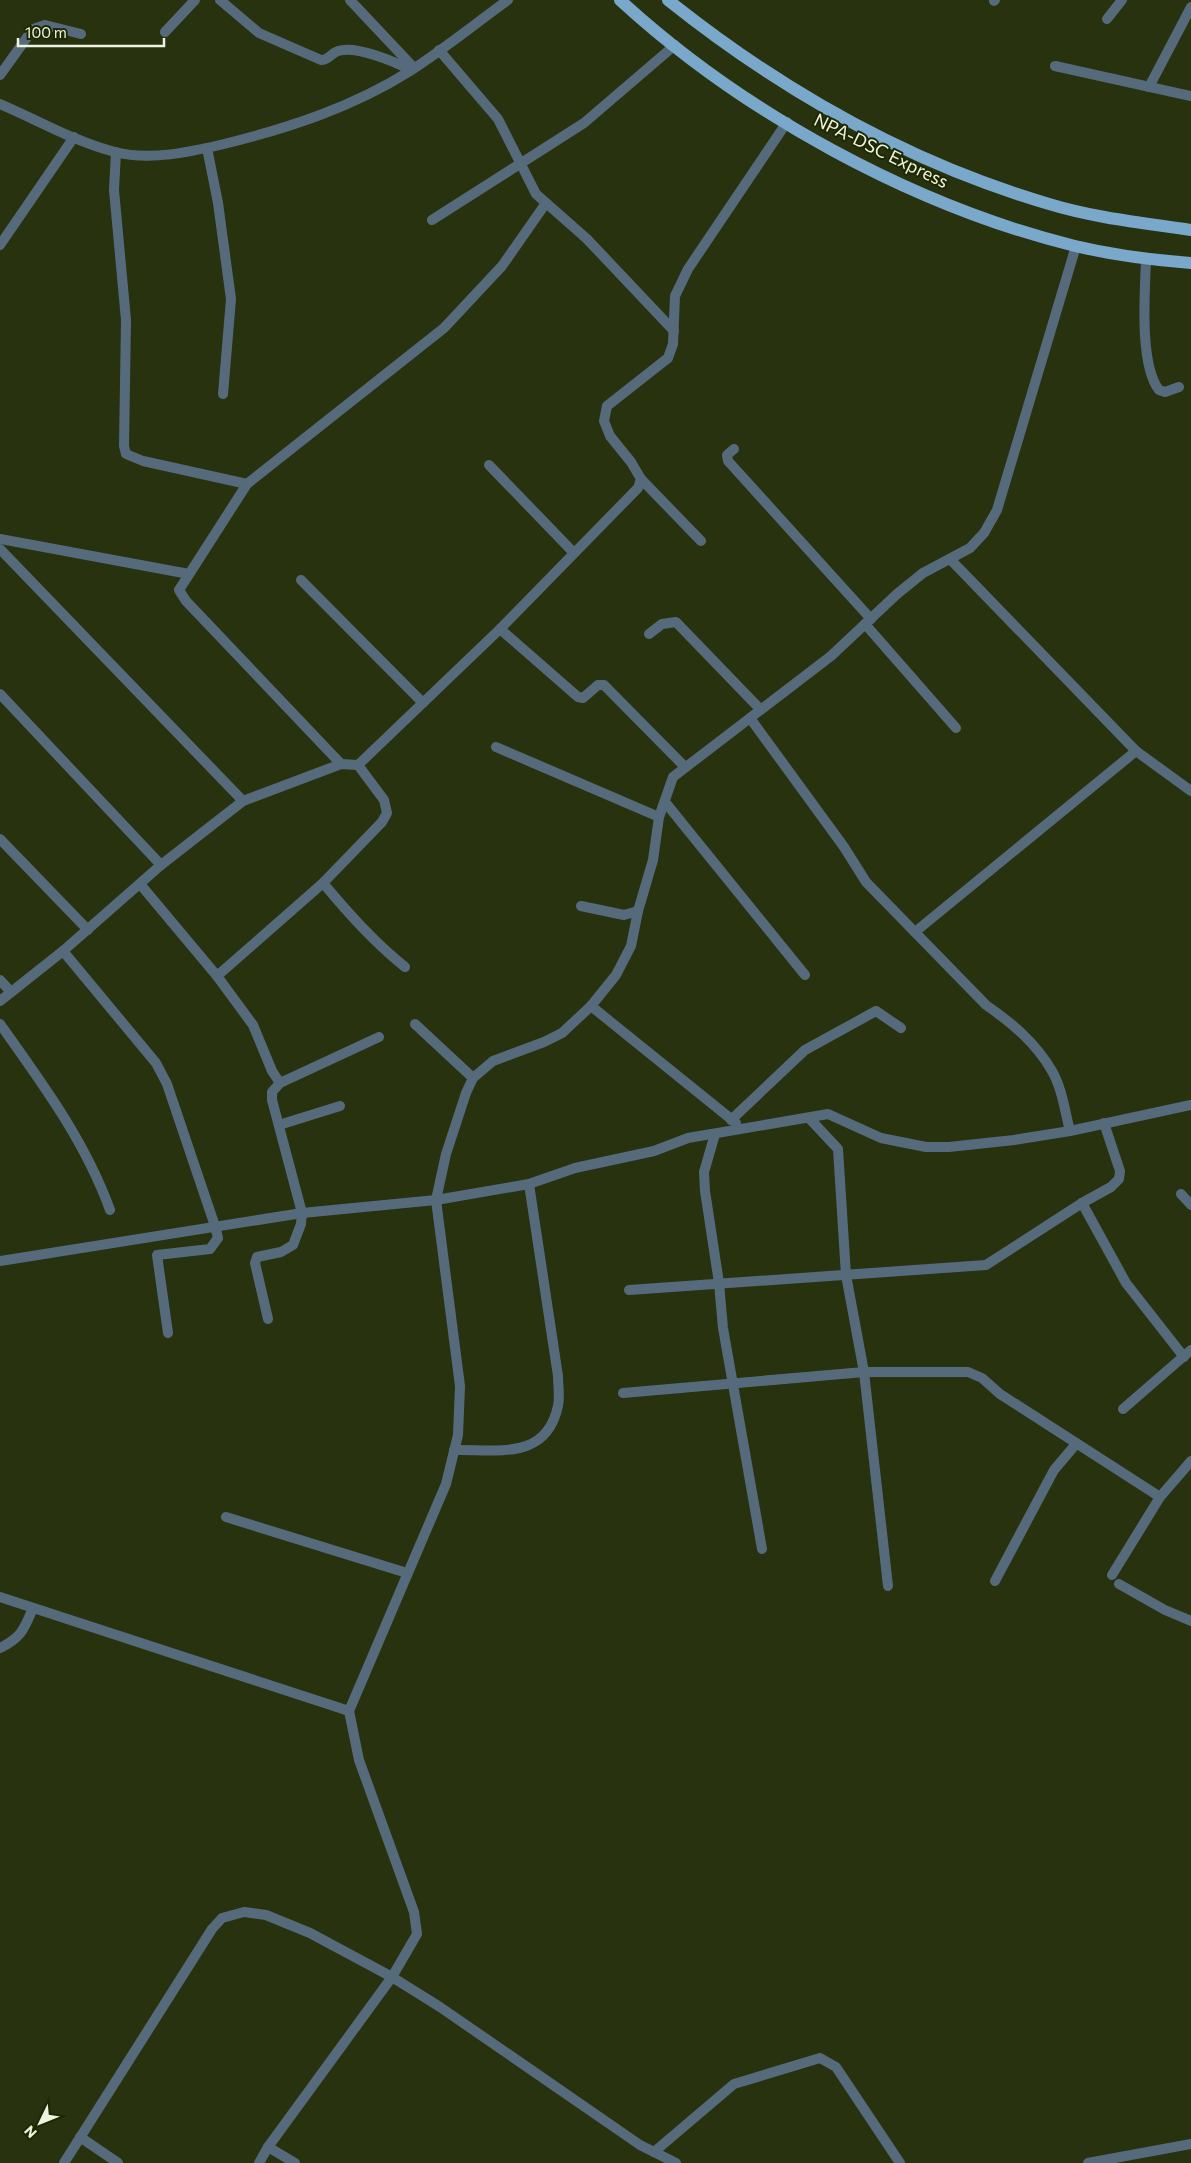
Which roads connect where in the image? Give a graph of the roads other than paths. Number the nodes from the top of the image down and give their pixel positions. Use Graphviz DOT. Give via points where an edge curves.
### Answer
graph roads {
  1 [pos="196,0"];
  2 [pos="220,0"];
  3 [pos="350,0"];
  4 [pos="508,0"];
  5 [pos="620,0"];
  6 [pos="668,0"];
  7 [pos="1122,0"];
  8 [pos="1191,7"];
  9 [pos="1107,19"];
  10 [pos="165,32"];
  11 [pos="82,34"];
  12 [pos="675,45"];
  13 [pos="439,50"];
  14 [pos="1055,66"];
  15 [pos="412,69"];
  16 [pos="0,75"];
  17 [pos="1149,87"];
  18 [pos="1191,96"];
  19 [pos="0,104"];
  20 [pos="787,122"];
  21 [pos="74,137"];
  22 [pos="207,148"];
  23 [pos="116,152"];
  24 [pos="519,164"];
  25 [pos="546,203"];
  26 [pos="432,220"];
  27 [pos="1191,230"];
  28 [pos="0,245"];
  29 [pos="1076,246"];
  30 [pos="1146,259"];
  31 [pos="1191,264"];
  32 [pos="674,331"];
  33 [pos="1179,388"];
  34 [pos="223,394"];
  35 [pos="734,449"];
  36 [pos="489,465"];
  37 [pos="641,479"];
  38 [pos="247,484"];
  39 [pos="0,539"];
  40 [pos="701,541"];
  41 [pos="0,549"];
  42 [pos="574,553"];
  43 [pos="950,559"];
  44 [pos="190,574"];
  45 [pos="300,580"];
  46 [pos="868,621"];
  47 [pos="500,629"];
  48 [pos="649,634"];
  49 [pos="0,694"];
  50 [pos="423,703"];
  51 [pos="760,709"];
  52 [pos="750,718"];
  53 [pos="956,728"];
  54 [pos="496,747"];
  55 [pos="1136,751"];
  56 [pos="341,764"];
  57 [pos="358,765"];
  58 [pos="685,767"];
  59 [pos="1191,791"];
  60 [pos="244,801"];
  61 [pos="665,802"];
  62 [pos="660,817"];
  63 [pos="0,839"];
  64 [pos="161,865"];
  65 [pos="324,883"];
  66 [pos="140,884"];
  67 [pos="581,906"];
  68 [pos="638,910"];
  69 [pos="88,930"];
  70 [pos="915,932"];
  71 [pos="63,952"];
  72 [pos="405,967"];
  73 [pos="805,975"];
  74 [pos="217,976"];
  75 [pos="0,980"];
  76 [pos="11,992"];
  77 [pos="0,1001"];
  78 [pos="590,1006"];
  79 [pos="0,1024"];
  80 [pos="415,1024"];
  81 [pos="901,1028"];
  82 [pos="378,1037"];
  83 [pos="473,1078"];
  84 [pos="280,1083"];
  85 [pos="1191,1105"];
  86 [pos="340,1106"];
  87 [pos="809,1118"];
  88 [pos="731,1120"];
  89 [pos="1104,1123"];
  90 [pos="279,1125"];
  91 [pos="742,1129"];
  92 [pos="1070,1131"];
  93 [pos="715,1134"];
  94 [pos="529,1184"];
  95 [pos="1181,1194"];
  96 [pos="436,1200"];
  97 [pos="1082,1203"];
  98 [pos="1191,1205"];
  99 [pos="110,1210"];
  100 [pos="302,1213"];
  101 [pos="215,1226"];
  102 [pos="0,1261"];
  103 [pos="846,1275"];
  104 [pos="719,1283"];
  105 [pos="629,1290"];
  106 [pos="268,1319"];
  107 [pos="168,1333"];
  108 [pos="1187,1353"];
  109 [pos="864,1372"];
  110 [pos="732,1383"];
  111 [pos="623,1393"];
  112 [pos="1123,1409"];
  113 [pos="1076,1444"];
  114 [pos="454,1450"];
  115 [pos="1191,1461"];
  116 [pos="1160,1498"];
  117 [pos="226,1516"];
  118 [pos="762,1549"];
  119 [pos="407,1573"];
  120 [pos="1112,1575"];
  121 [pos="995,1581"];
  122 [pos="1119,1584"];
  123 [pos="888,1586"];
  124 [pos="0,1597"];
  125 [pos="33,1608"];
  126 [pos="1191,1621"];
  127 [pos="0,1648"];
  128 [pos="349,1711"];
  129 [pos="392,1977"];
  130 [pos="80,2137"];
  131 [pos="1191,2144"];
  132 [pos="268,2147"];
  133 [pos="654,2152"];
  134 [pos="64,2163"];
  135 [pos="118,2163"];
  136 [pos="259,2163"];
  137 [pos="295,2163"];
  138 [pos="676,2163"];
  139 [pos="900,2163"];
  140 [pos="1088,2163"];
  1 -- 10 [label="street"];
  2 -- 15 [label="street" via="259,33 321,60 338,51 361,52 381,56"];
  3 -- 15 [label="street"];
  4 -- 13 [label="street"];
  5 -- 12 [label="main road, NPA-DSC Express"];
  6 -- 27 [label="main road" via="711,34 792,88 918,156 1051,205"];
  7 -- 9 [label="street"];
  8 -- 17 [label="street"];
  11 -- 16 [label="street" via="46,25 33,29"];
  12 -- 20 [label="main road, NPA-DSC Express" via="727,86"];
  12 -- 24 [label="street" via="584,122"];
  13 -- 15 [label="street"];
  13 -- 24 [label="street" via="498,118"];
  14 -- 17 [label="street"];
  15 -- 22 [label="street" via="356,100 286,128"];
  17 -- 18 [label="street"];
  19 -- 21 [label="street"];
  20 -- 29 [label="main road, NPA-DSC Express" via="832,150 912,190 1026,232"];
  20 -- 32 [label="street" via="688,269 676,296"];
  21 -- 23 [label="street"];
  21 -- 28 [label="street"];
  22 -- 23 [label="street" via="148,156"];
  22 -- 34 [label="street" via="231,299"];
  23 -- 38 [label="street" via="114,190 126,320 126,454 142,461"];
  24 -- 25 [label="street" via="536,194"];
  24 -- 26 [label="street"];
  25 -- 32 [label="street" via="587,239"];
  25 -- 38 [label="street" via="502,266 444,328"];
  29 -- 30 [label="main road, NPA-DSC Express"];
  29 -- 43 [label="street" via="997,510 984,533 970,548"];
  30 -- 31 [label="main road, NPA-DSC Express"];
  30 -- 33 [label="street" via="1144,318 1150,368 1159,390 1165,392"];
  32 -- 37 [label="street" via="668,358 607,406 604,421 610,436"];
  35 -- 46 [label="street" via="727,456 728,461"];
  36 -- 42 [label="street"];
  37 -- 40 [label="street"];
  37 -- 42 [label="street" via="638,488"];
  38 -- 44 [label="street"];
  39 -- 44 [label="street"];
  41 -- 60 [label="street"];
  42 -- 47 [label="street"];
  43 -- 46 [label="street" via="923,573"];
  43 -- 55 [label="street"];
  44 -- 56 [label="street" via="179,590 186,600"];
  45 -- 50 [label="street"];
  46 -- 51 [label="street" via="831,656"];
  46 -- 53 [label="street"];
  47 -- 50 [label="street"];
  47 -- 58 [label="street" via="578,697 583,698 598,685 604,685"];
  48 -- 51 [label="street" via="662,624 676,622"];
  49 -- 64 [label="street"];
  50 -- 57 [label="street"];
  51 -- 52 [label="street"];
  52 -- 58 [label="street"];
  52 -- 70 [label="street" via="866,882"];
  54 -- 62 [label="street"];
  55 -- 59 [label="street"];
  55 -- 70 [label="street"];
  56 -- 57 [label="street"];
  56 -- 60 [label="street"];
  57 -- 65 [label="street" via="384,800 387,814"];
  58 -- 61 [label="street" via="674,777"];
  60 -- 64 [label="street"];
  61 -- 62 [label="street"];
  61 -- 73 [label="street"];
  62 -- 68 [label="street" via="653,860"];
  63 -- 69 [label="street"];
  64 -- 66 [label="street"];
  65 -- 72 [label="street" via="354,920"];
  65 -- 74 [label="street"];
  66 -- 69 [label="street"];
  66 -- 74 [label="street"];
  67 -- 68 [label="street" via="624,915"];
  68 -- 78 [label="street" via="631,946 616,974"];
  69 -- 71 [label="street"];
  70 -- 92 [label="street" via="986,1005 1032,1042 1053,1072"];
  71 -- 76 [label="street"];
  71 -- 101 [label="street" via="156,1063 167,1084"];
  74 -- 84 [label="street" via="253,1026 272,1072"];
  75 -- 76 [label="street"];
  76 -- 77 [label="street"];
  78 -- 83 [label="street" via="562,1033 493,1060"];
  78 -- 88 [label="street"];
  79 -- 99 [label="street" via="58,1106 98,1176"];
  80 -- 83 [label="street"];
  81 -- 88 [label="street" via="876,1011 804,1050"];
  82 -- 84 [label="street"];
  83 -- 96 [label="street" via="455,1124"];
  84 -- 90 [label="street" via="272,1092"];
  85 -- 89 [label="street"];
  86 -- 90 [label="street"];
  87 -- 91 [label="street"];
  87 -- 92 [label="street" via="828,1114 881,1138 926,1147 1014,1140"];
  87 -- 103 [label="street" via="838,1149"];
  88 -- 91 [label="street"];
  89 -- 92 [label="street"];
  89 -- 97 [label="street" via="1120,1170 1119,1179"];
  90 -- 100 [label="street"];
  91 -- 93 [label="street"];
  93 -- 94 [label="street" via="574,1168"];
  93 -- 104 [label="street" via="704,1172"];
  94 -- 96 [label="street"];
  94 -- 114 [label="street" via="558,1376 559,1405 550,1428 536,1444 518,1449"];
  95 -- 98 [label="street"];
  96 -- 100 [label="street"];
  96 -- 114 [label="street" via="460,1386 458,1435"];
  97 -- 103 [label="street" via="986,1266"];
  97 -- 108 [label="street" via="1126,1284"];
  100 -- 101 [label="street"];
  100 -- 106 [label="street" via="293,1245 281,1252 256,1257"];
  101 -- 102 [label="street"];
  101 -- 107 [label="street" via="218,1238 210,1248 157,1255"];
  103 -- 104 [label="street"];
  103 -- 109 [label="street"];
  104 -- 105 [label="street"];
  104 -- 110 [label="street"];
  108 -- 112 [label="street"];
  109 -- 110 [label="street"];
  109 -- 113 [label="street" via="968,1372 982,1378 1000,1394"];
  109 -- 123 [label="street"];
  110 -- 111 [label="street"];
  110 -- 118 [label="street"];
  113 -- 116 [label="street" via="1084,1446"];
  113 -- 121 [label="street" via="1054,1470"];
  114 -- 119 [label="street" via="446,1484"];
  115 -- 116 [label="street"];
  116 -- 120 [label="street"];
  117 -- 119 [label="street"];
  119 -- 128 [label="street"];
  122 -- 126 [label="street"];
  124 -- 125 [label="street"];
  125 -- 127 [label="street" via="23,1632"];
  125 -- 128 [label="street"];
  128 -- 129 [label="street" via="359,1760 414,1912 417,1934"];
  129 -- 130 [label="street" via="310,1933 266,1915 244,1912 222,1918"];
  129 -- 132 [label="street"];
  129 -- 133 [label="street"];
  130 -- 134 [label="street"];
  130 -- 135 [label="street"];
  131 -- 140 [label="street"];
  132 -- 136 [label="street"];
  132 -- 137 [label="street"];
  133 -- 138 [label="street"];
  133 -- 139 [label="street" via="734,2084 820,2058 836,2067"];
}
